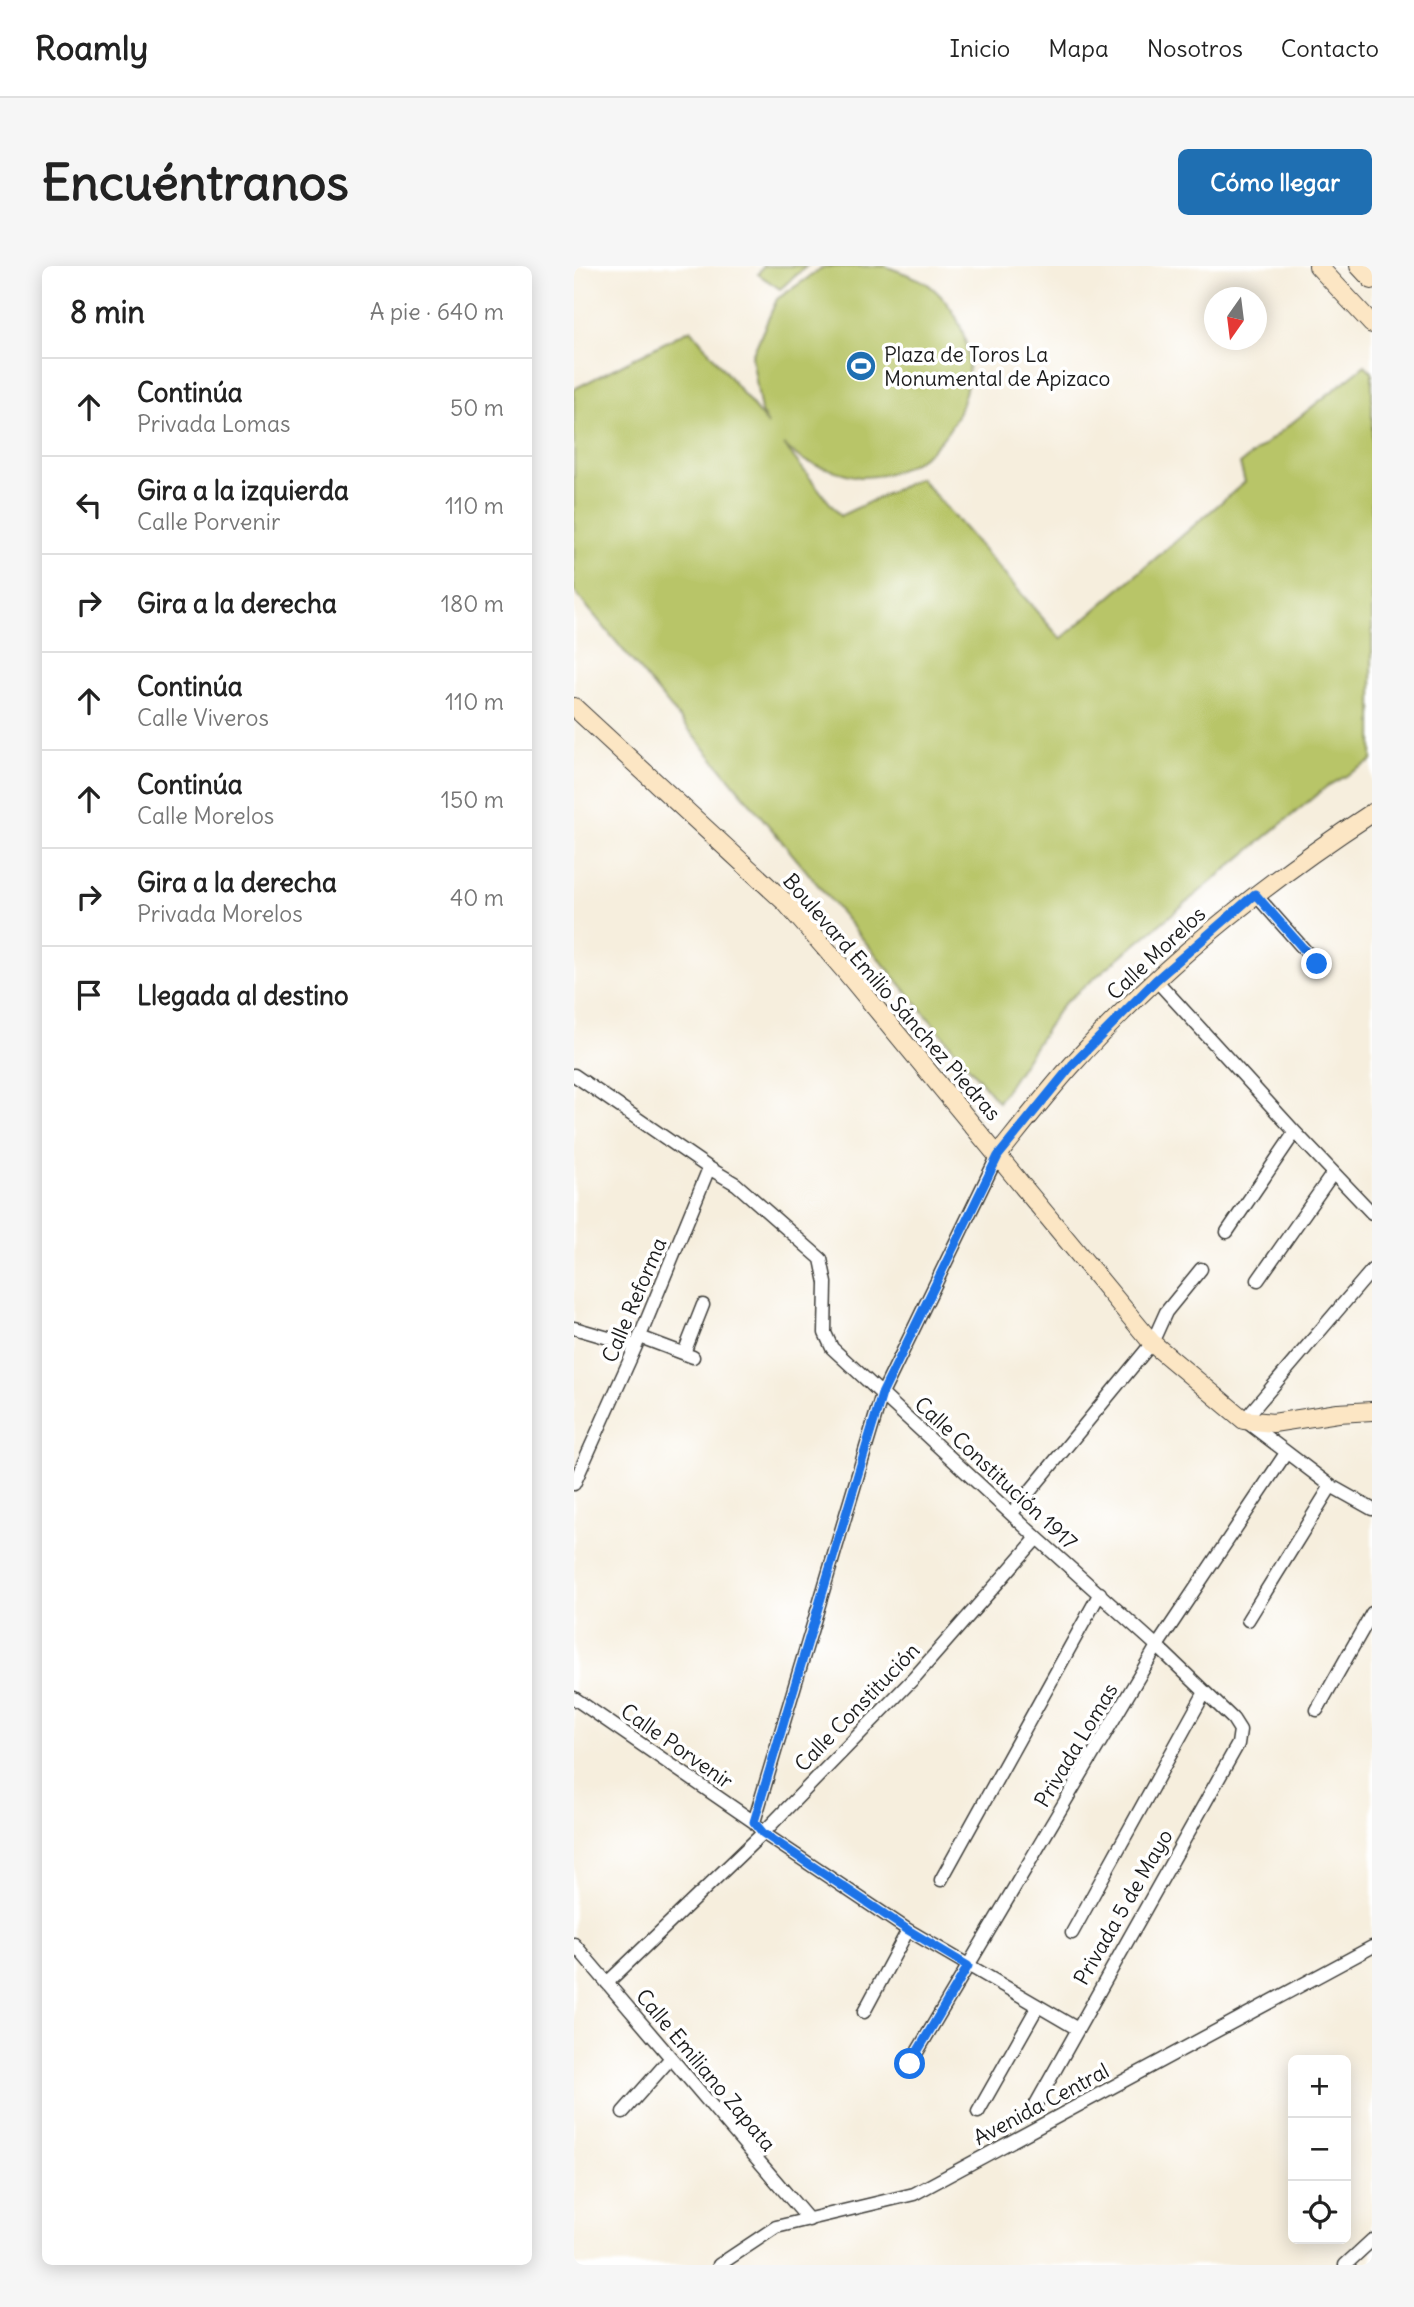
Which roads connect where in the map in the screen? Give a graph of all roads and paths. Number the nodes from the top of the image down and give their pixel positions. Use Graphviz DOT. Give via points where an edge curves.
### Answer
graph roads {
  1 [pos="1318,266"];
  2 [pos="1359,266"];
  3 [pos="1372,280"];
  4 [pos="1372,324"];
  5 [pos="574,706"];
  6 [pos="1372,813"];
  7 [pos="1255,894"];
  8 [pos="1317,964"];
  9 [pos="1156,980"];
  10 [pos="574,1075"];
  11 [pos="1295,1132"];
  12 [pos="998,1156"];
  13 [pos="709,1168"];
  14 [pos="1333,1173"];
  15 [pos="1372,1213"];
  16 [pos="1227,1231"];
  17 [pos="1201,1269"];
  18 [pos="1372,1270"];
  19 [pos="1258,1280"];
  20 [pos="703,1305"];
  21 [pos="574,1328"];
  22 [pos="638,1342"];
  23 [pos="1152,1343"];
  24 [pos="882,1394"];
  25 [pos="1372,1411"];
  26 [pos="1244,1420"];
  27 [pos="1286,1453"];
  28 [pos="574,1484"];
  29 [pos="1331,1486"];
  30 [pos="1372,1508"];
  31 [pos="1012,1513"];
  32 [pos="1037,1538"];
  33 [pos="1100,1593"];
  34 [pos="1248,1620"];
  35 [pos="1370,1620"];
  36 [pos="1157,1646"];
  37 [pos="1205,1692"];
  38 [pos="574,1698"];
  39 [pos="1317,1710"];
  40 [pos="1240,1730"];
  41 [pos="754,1822"];
  42 [pos="763,1833"];
  43 [pos="941,1880"];
  44 [pos="908,1930"];
  45 [pos="1072,1933"];
  46 [pos="574,1944"];
  47 [pos="1372,1947"];
  48 [pos="968,1966"];
  49 [pos="607,1983"];
  50 [pos="1038,2006"];
  51 [pos="864,2012"];
  52 [pos="1076,2028"];
  53 [pos="670,2059"];
  54 [pos="910,2064"];
  55 [pos="1035,2104"];
  56 [pos="623,2112"];
  57 [pos="978,2112"];
  58 [pos="809,2220"];
  59 [pos="1372,2239"];
  60 [pos="719,2265"];
  61 [pos="1345,2265"];
  1 -- 4 [label="main road"];
  2 -- 3 [label="main road"];
  5 -- 12 [label="main road, Boulevard Emilio Sánchez Piedras" via="786,903"];
  6 -- 7 [label="main road, Calle Morelos"];
  7 -- 8 [label="street"];
  7 -- 9 [label="main road, Calle Morelos"];
  9 -- 11 [label="street"];
  9 -- 12 [label="main road, Calle Morelos" via="1072,1065"];
  10 -- 13 [label="street, Calle Constitución 1917"];
  11 -- 14 [label="street"];
  11 -- 16 [label="street"];
  12 -- 23 [label="main road, Boulevard Emilio Sánchez Piedras"];
  12 -- 24 [label="street"];
  13 -- 22 [label="street, Calle Reforma"];
  13 -- 24 [label="street, Calle Constitución 1917" via="736,1184 821,1259 826,1283 825,1333 832,1348"];
  14 -- 15 [label="street"];
  14 -- 19 [label="street"];
  17 -- 23 [label="street" via="1166,1312"];
  18 -- 26 [label="street"];
  20 -- 22 [label="street" via="688,1355"];
  21 -- 22 [label="street"];
  22 -- 28 [label="street, Calle Reforma"];
  23 -- 26 [label="main road, Boulevard Emilio Sánchez Piedras"];
  23 -- 31 [label="street"];
  24 -- 31 [label="street, Calle Constitución 1917"];
  24 -- 41 [label="street"];
  25 -- 26 [label="main road" via="1273,1423"];
  26 -- 27 [label="street"];
  27 -- 29 [label="street"];
  27 -- 36 [label="street, Privada Lomas"];
  29 -- 30 [label="street"];
  29 -- 34 [label="street"];
  31 -- 32 [label="street, Calle Constitución 1917"];
  32 -- 33 [label="street, Calle Constitución 1917"];
  32 -- 42 [label="street, Calle Constitución" via="914,1678"];
  33 -- 36 [label="street, Calle Constitución 1917"];
  33 -- 43 [label="street"];
  35 -- 39 [label="street"];
  36 -- 37 [label="street, Calle Constitución 1917"];
  36 -- 48 [label="street, Privada Lomas"];
  37 -- 40 [label="street, Calle Constitución 1917"];
  37 -- 45 [label="street"];
  38 -- 41 [label="street, Calle Porvenir"];
  40 -- 52 [label="street, Privada 5 de Mayo" via="1238,1744"];
  41 -- 42 [label="street, Calle Porvenir"];
  42 -- 44 [label="street, Calle Porvenir"];
  42 -- 49 [label="street, Calle Constitución"];
  44 -- 48 [label="street, Calle Porvenir"];
  44 -- 51 [label="street"];
  46 -- 49 [label="street, Calle Emiliano Zapata"];
  47 -- 58 [label="street, Avenida Central" via="914,2194"];
  48 -- 50 [label="street, Calle Porvenir"];
  48 -- 54 [label="street, Privada Lomas"];
  49 -- 53 [label="street, Calle Emiliano Zapata"];
  50 -- 52 [label="street, Calle Porvenir"];
  50 -- 57 [label="street"];
  52 -- 55 [label="street, Privada 5 de Mayo"];
  53 -- 56 [label="street"];
  53 -- 58 [label="street, Calle Emiliano Zapata"];
  58 -- 60 [label="street, Avenida Central" via="776,2227"];
  59 -- 61 [label="street"];
}
